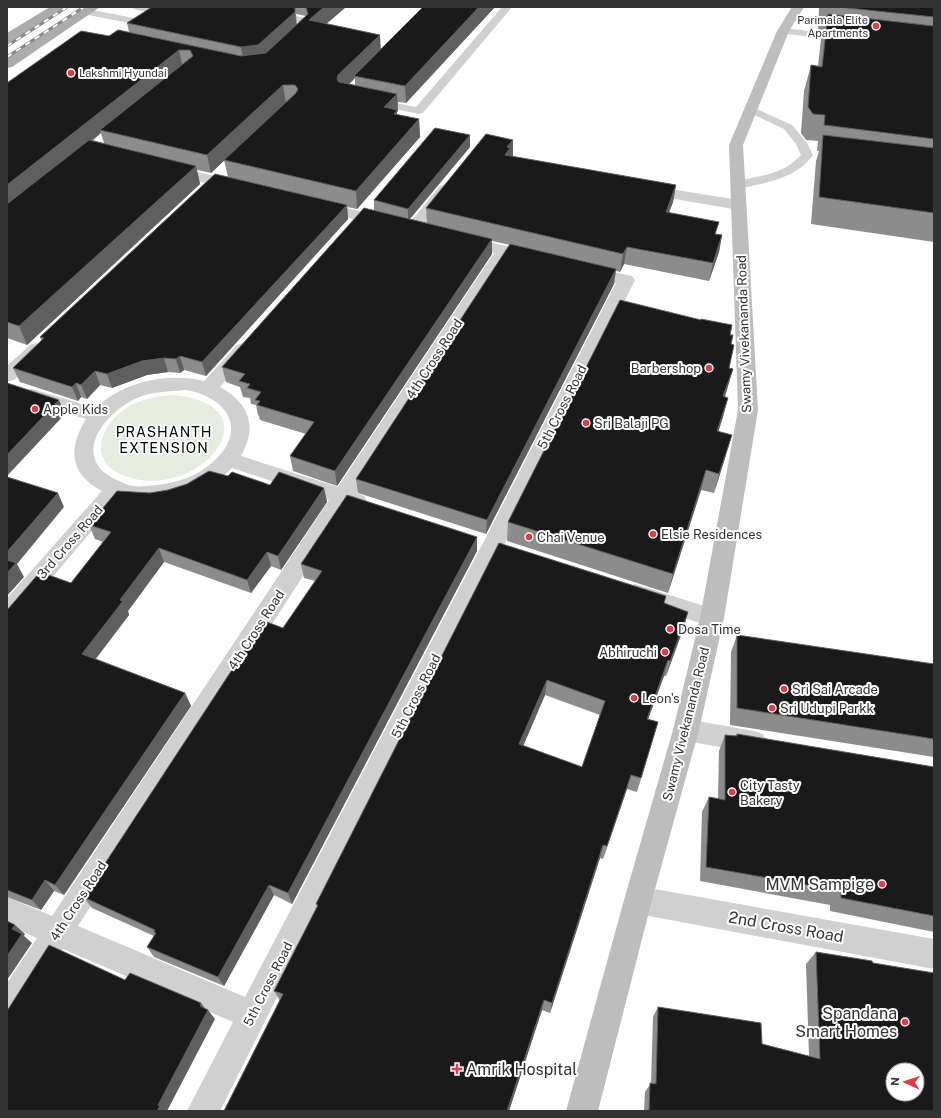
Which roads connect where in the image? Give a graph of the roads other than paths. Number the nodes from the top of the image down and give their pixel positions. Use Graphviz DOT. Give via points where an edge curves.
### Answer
graph roads {
  1 [pos="58,7"];
  2 [pos="136,7"];
  3 [pos="237,7"];
  4 [pos="507,7"];
  5 [pos="798,7"];
  6 [pos="164,9"];
  7 [pos="90,10"];
  8 [pos="145,23"];
  9 [pos="134,30"];
  10 [pos="783,31"];
  11 [pos="7,39"];
  12 [pos="855,39"];
  13 [pos="287,46"];
  14 [pos="7,64"];
  15 [pos="367,100"];
  16 [pos="750,109"];
  17 [pos="152,166"];
  18 [pos="455,177"];
  19 [pos="628,187"];
  20 [pos="250,189"];
  21 [pos="738,195"];
  22 [pos="302,202"];
  23 [pos="451,238"];
  24 [pos="504,251"];
  25 [pos="550,262"];
  26 [pos="573,267"];
  27 [pos="256,335"];
  28 [pos="47,338"];
  29 [pos="7,376"];
  30 [pos="7,387"];
  31 [pos="208,388"];
  32 [pos="98,416"];
  33 [pos="229,460"];
  34 [pos="116,488"];
  35 [pos="344,497"];
  36 [pos="374,507"];
  37 [pos="613,586"];
  38 [pos="7,614"];
  39 [pos="712,618"];
  40 [pos="686,730"];
  41 [pos="779,746"];
  42 [pos="638,900"];
  43 [pos="7,911"];
  44 [pos="57,934"];
  45 [pos="934,954"];
  46 [pos="7,1009"];
  47 [pos="252,1016"];
  48 [pos="203,1111"];
  49 [pos="582,1111"];
  1 -- 11 [label="main road"];
  2 -- 6 [label="lane"];
  3 -- 13 [label="lane" via="303,20 304,30"];
  4 -- 15 [label="lane" via="419,111"];
  5 -- 10 [label="street, Swamy Vivekananda Road"];
  6 -- 8 [label="lane"];
  7 -- 8 [label="lane"];
  7 -- 14 [label="main road"];
  8 -- 9 [label="lane"];
  10 -- 12 [label="lane"];
  10 -- 16 [label="street, Swamy Vivekananda Road"];
  16 -- 21 [label="street, Swamy Vivekananda Road" via="736,144"];
  16 -- 21 [label="lane" via="788,127 811,155 775,178"];
  17 -- 20 [label="street"];
  18 -- 22 [label="street" via="420,230"];
  19 -- 21 [label="street"];
  21 -- 39 [label="street, Swamy Vivekananda Road" via="748,410"];
  23 -- 24 [label="street"];
  24 -- 25 [label="street"];
  24 -- 35 [label="street, 4th Cross Road"];
  26 -- 47 [label="street, 5th Cross Road" via="626,280"];
  27 -- 31 [label="street"];
  28 -- 29 [label="street"];
  30 -- 32 [label="street"];
  31 -- 32 [label="street" via="185,384 152,386 123,397"];
  31 -- 33 [label="street" via="233,405 241,421 239,443"];
  32 -- 34 [label="street" via="85,437 84,459 94,475"];
  33 -- 34 [label="street" via="199,482 178,490 153,494"];
  33 -- 35 [label="street"];
  34 -- 38 [label="street, 3rd Cross Road"];
  35 -- 36 [label="street"];
  35 -- 44 [label="street, 4th Cross Road"];
  37 -- 39 [label="street"];
  39 -- 40 [label="street, Swamy Vivekananda Road"];
  40 -- 41 [label="street"];
  40 -- 42 [label="street, Swamy Vivekananda Road"];
  42 -- 45 [label="street, 2nd Cross Road"];
  42 -- 49 [label="street, Swamy Vivekananda Road"];
  43 -- 44 [label="street"];
  44 -- 46 [label="street, 4th Cross Road"];
  44 -- 47 [label="street"];
  47 -- 48 [label="street, 5th Cross Road"];
}
